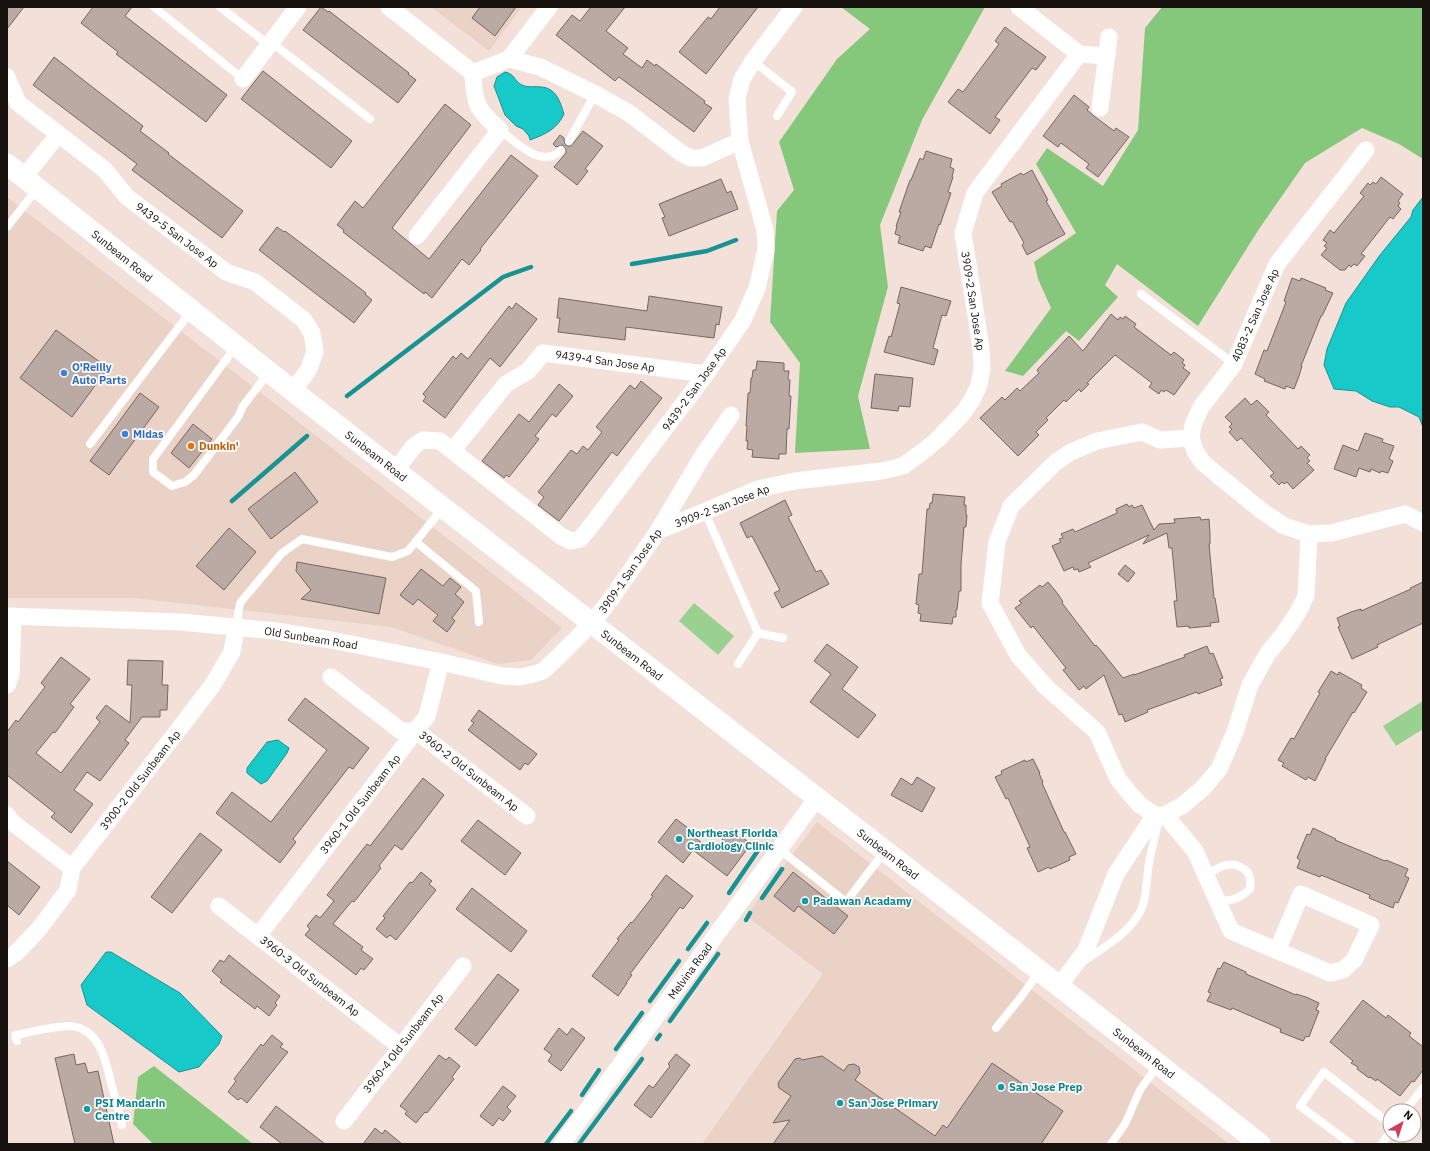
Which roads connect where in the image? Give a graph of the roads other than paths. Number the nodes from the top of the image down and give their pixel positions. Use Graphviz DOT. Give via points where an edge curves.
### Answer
graph roads {
  1 [pos="154,7"];
  2 [pos="220,7"];
  3 [pos="298,7"];
  4 [pos="389,7"];
  5 [pos="549,7"];
  6 [pos="794,7"];
  7 [pos="1019,7"];
  8 [pos="1109,37"];
  9 [pos="270,44"];
  10 [pos="1079,54"];
  11 [pos="1107,56"];
  12 [pos="509,59"];
  13 [pos="752,61"];
  14 [pos="474,73"];
  15 [pos="7,77"];
  16 [pos="243,78"];
  17 [pos="595,94"];
  18 [pos="1100,108"];
  19 [pos="777,116"];
  20 [pos="370,118"];
  21 [pos="500,130"];
  22 [pos="58,135"];
  23 [pos="569,141"];
  24 [pos="740,141"];
  25 [pos="561,150"];
  26 [pos="1366,150"];
  27 [pos="7,164"];
  28 [pos="31,183"];
  29 [pos="7,227"];
  30 [pos="417,236"];
  31 [pos="1141,294"];
  32 [pos="191,311"];
  33 [pos="236,346"];
  34 [pos="1234,364"];
  35 [pos="269,372"];
  36 [pos="706,374"];
  37 [pos="293,391"];
  38 [pos="731,415"];
  39 [pos="1191,438"];
  40 [pos="90,444"];
  41 [pos="453,450"];
  42 [pos="395,471"];
  43 [pos="443,508"];
  44 [pos="705,512"];
  45 [pos="1423,523"];
  46 [pos="658,531"];
  47 [pos="1309,534"];
  48 [pos="416,542"];
  49 [pos="10,616"];
  50 [pos="479,622"];
  51 [pos="591,624"];
  52 [pos="236,628"];
  53 [pos="758,632"];
  54 [pos="783,638"];
  55 [pos="441,662"];
  56 [pos="738,664"];
  57 [pos="331,677"];
  58 [pos="7,685"];
  59 [pos="416,731"];
  60 [pos="817,798"];
  61 [pos="1160,815"];
  62 [pos="7,816"];
  63 [pos="527,816"];
  64 [pos="779,849"];
  65 [pos="886,851"];
  66 [pos="72,868"];
  67 [pos="1206,875"];
  68 [pos="1217,901"];
  69 [pos="219,906"];
  70 [pos="258,936"];
  71 [pos="1277,951"];
  72 [pos="7,959"];
  73 [pos="463,966"];
  74 [pos="1040,971"];
  75 [pos="1064,979"];
  76 [pos="996,1028"];
  77 [pos="17,1041"];
  78 [pos="401,1047"];
  79 [pos="1158,1064"];
  80 [pos="1423,1088"];
  81 [pos="1411,1103"];
  82 [pos="1382,1118"];
  83 [pos="344,1121"];
  84 [pos="122,1125"];
  85 [pos="562,1144"];
  86 [pos="1111,1144"];
  87 [pos="1260,1144"];
  88 [pos="1351,1144"];
  1 -- 16 [label="lane"];
  2 -- 9 [label="lane"];
  3 -- 9 [label="street"];
  4 -- 14 [label="street"];
  5 -- 12 [label="street"];
  6 -- 13 [label="street, 9439-2 San Jose Ap"];
  7 -- 10 [label="street"];
  8 -- 11 [label="street"];
  9 -- 16 [label="street"];
  9 -- 20 [label="lane"];
  10 -- 11 [label="street"];
  10 -- 44 [label="street, 3909-2 San Jose Ap" via="975,193 963,233 982,369 979,385 963,413 932,444 903,466 882,471 795,481 758,489"];
  11 -- 18 [label="street"];
  12 -- 14 [label="street"];
  12 -- 17 [label="street" via="540,67"];
  13 -- 19 [label="lane" via="792,92"];
  13 -- 24 [label="street, 9439-2 San Jose Ap" via="742,79 737,99"];
  14 -- 21 [label="street" via="474,93 479,109"];
  15 -- 22 [label="street, 9439-5 San Jose Ap" via="18,103"];
  17 -- 23 [label="lane"];
  17 -- 24 [label="street" via="629,113 691,158 702,158"];
  21 -- 25 [label="lane" via="538,156 548,157"];
  21 -- 30 [label="street"];
  22 -- 28 [label="street"];
  22 -- 37 [label="street, 9439-5 San Jose Ap" via="105,170 127,197 226,272 255,282 304,320 312,333 315,352 309,369"];
  24 -- 36 [label="street, 9439-2 San Jose Ap" via="765,230 766,250 757,288 743,320"];
  26 -- 34 [label="street, 4083-2 San Jose Ap" via="1277,264"];
  27 -- 28 [label="street, Sunbeam Road"];
  28 -- 29 [label="lane"];
  28 -- 32 [label="street, Sunbeam Road"];
  31 -- 34 [label="lane"];
  32 -- 33 [label="street, Sunbeam Road"];
  32 -- 40 [label="lane"];
  33 -- 35 [label="street, Sunbeam Road"];
  33 -- 35 [label="lane" via="153,459 153,472 172,486 185,482 194,475"];
  34 -- 39 [label="street, 4083-2 San Jose Ap" via="1201,407 1193,424"];
  35 -- 37 [label="street, Sunbeam Road"];
  36 -- 41 [label="street, 9439-4 San Jose Ap" via="543,353 528,371 506,384"];
  36 -- 41 [label="street, 9439-2 San Jose Ap" via="580,539 570,542 561,536"];
  37 -- 42 [label="street, Sunbeam Road"];
  38 -- 46 [label="street, 3909-1 San Jose Ap" via="702,457"];
  39 -- 47 [label="street" via="1195,451 1203,463 1284,526"];
  39 -- 61 [label="street" via="1160,440 1142,432 1097,441 1071,452 1056,462 1011,506 997,542 990,603 1018,655 1046,687 1097,732 1118,779 1130,794 1140,805"];
  41 -- 42 [label="street, 9439-2 San Jose Ap" via="440,441 423,440 414,446"];
  42 -- 43 [label="street, Sunbeam Road"];
  43 -- 48 [label="lane"];
  43 -- 51 [label="street, Sunbeam Road"];
  44 -- 46 [label="street, 3909-2 San Jose Ap"];
  44 -- 53 [label="lane"];
  45 -- 47 [label="street" via="1405,514 1331,533"];
  46 -- 51 [label="street, 3909-1 San Jose Ap"];
  47 -- 61 [label="street" via="1306,596 1250,685 1235,732 1219,768 1203,788 1183,805"];
  48 -- 50 [label="lane" via="476,591"];
  48 -- 52 [label="lane" via="408,552 392,557 302,540 282,553 240,603"];
  49 -- 52 [label="street, Old Sunbeam Road" via="181,622"];
  49 -- 58 [label="street" via="11,675"];
  51 -- 55 [label="street, Old Sunbeam Road" via="555,660 534,674 520,677 502,676"];
  51 -- 60 [label="street, Sunbeam Road"];
  52 -- 55 [label="street, Old Sunbeam Road" via="276,631 331,640"];
  52 -- 66 [label="street, 3900-2 Old Sunbeam Ap" via="232,652 212,686"];
  53 -- 54 [label="lane"];
  53 -- 56 [label="lane"];
  55 -- 59 [label="street, 3960-1 Old Sunbeam Ap" via="427,716"];
  57 -- 59 [label="street, 3960-2 Old Sunbeam Ap" via="401,731"];
  59 -- 63 [label="street, 3960-2 Old Sunbeam Ap"];
  59 -- 70 [label="street, 3960-1 Old Sunbeam Ap"];
  60 -- 64 [label="street, Melvina Road"];
  60 -- 65 [label="street, Sunbeam Road"];
  61 -- 67 [label="street" via="1195,851"];
  61 -- 75 [label="street" via="1116,874 1086,950"];
  61 -- 75 [label="lane" via="1149,859 1147,888 1141,910 1120,935"];
  62 -- 66 [label="street"];
  64 -- 65 [label="lane" via="846,902"];
  64 -- 85 [label="street, Melvina Road"];
  65 -- 74 [label="street, Sunbeam Road"];
  66 -- 72 [label="street, 3900-2 Old Sunbeam Ap" via="68,890 39,929"];
  67 -- 68 [label="street"];
  67 -- 68 [label="lane" via="1220,866 1238,864 1247,871 1251,880 1250,889 1243,896 1230,901"];
  68 -- 71 [label="street" via="1231,931"];
  69 -- 70 [label="street, 3960-3 Old Sunbeam Ap"];
  70 -- 78 [label="street, 3960-3 Old Sunbeam Ap"];
  71 -- 71 [label="street" via="1330,973 1343,970 1354,960 1371,925 1301,894"];
  73 -- 78 [label="street, 3960-4 Old Sunbeam Ap"];
  74 -- 75 [label="street, Sunbeam Road"];
  74 -- 76 [label="lane"];
  75 -- 79 [label="street, Sunbeam Road"];
  77 -- 84 [label="lane" via="15,1035 65,1026 78,1028 91,1035 106,1062"];
  78 -- 83 [label="street, 3960-4 Old Sunbeam Ap"];
  79 -- 86 [label="lane" via="1140,1090 1125,1124"];
  79 -- 87 [label="street, Sunbeam Road"];
  80 -- 81 [label="lane"];
  82 -- 88 [label="lane" via="1324,1072 1300,1106"];
}
